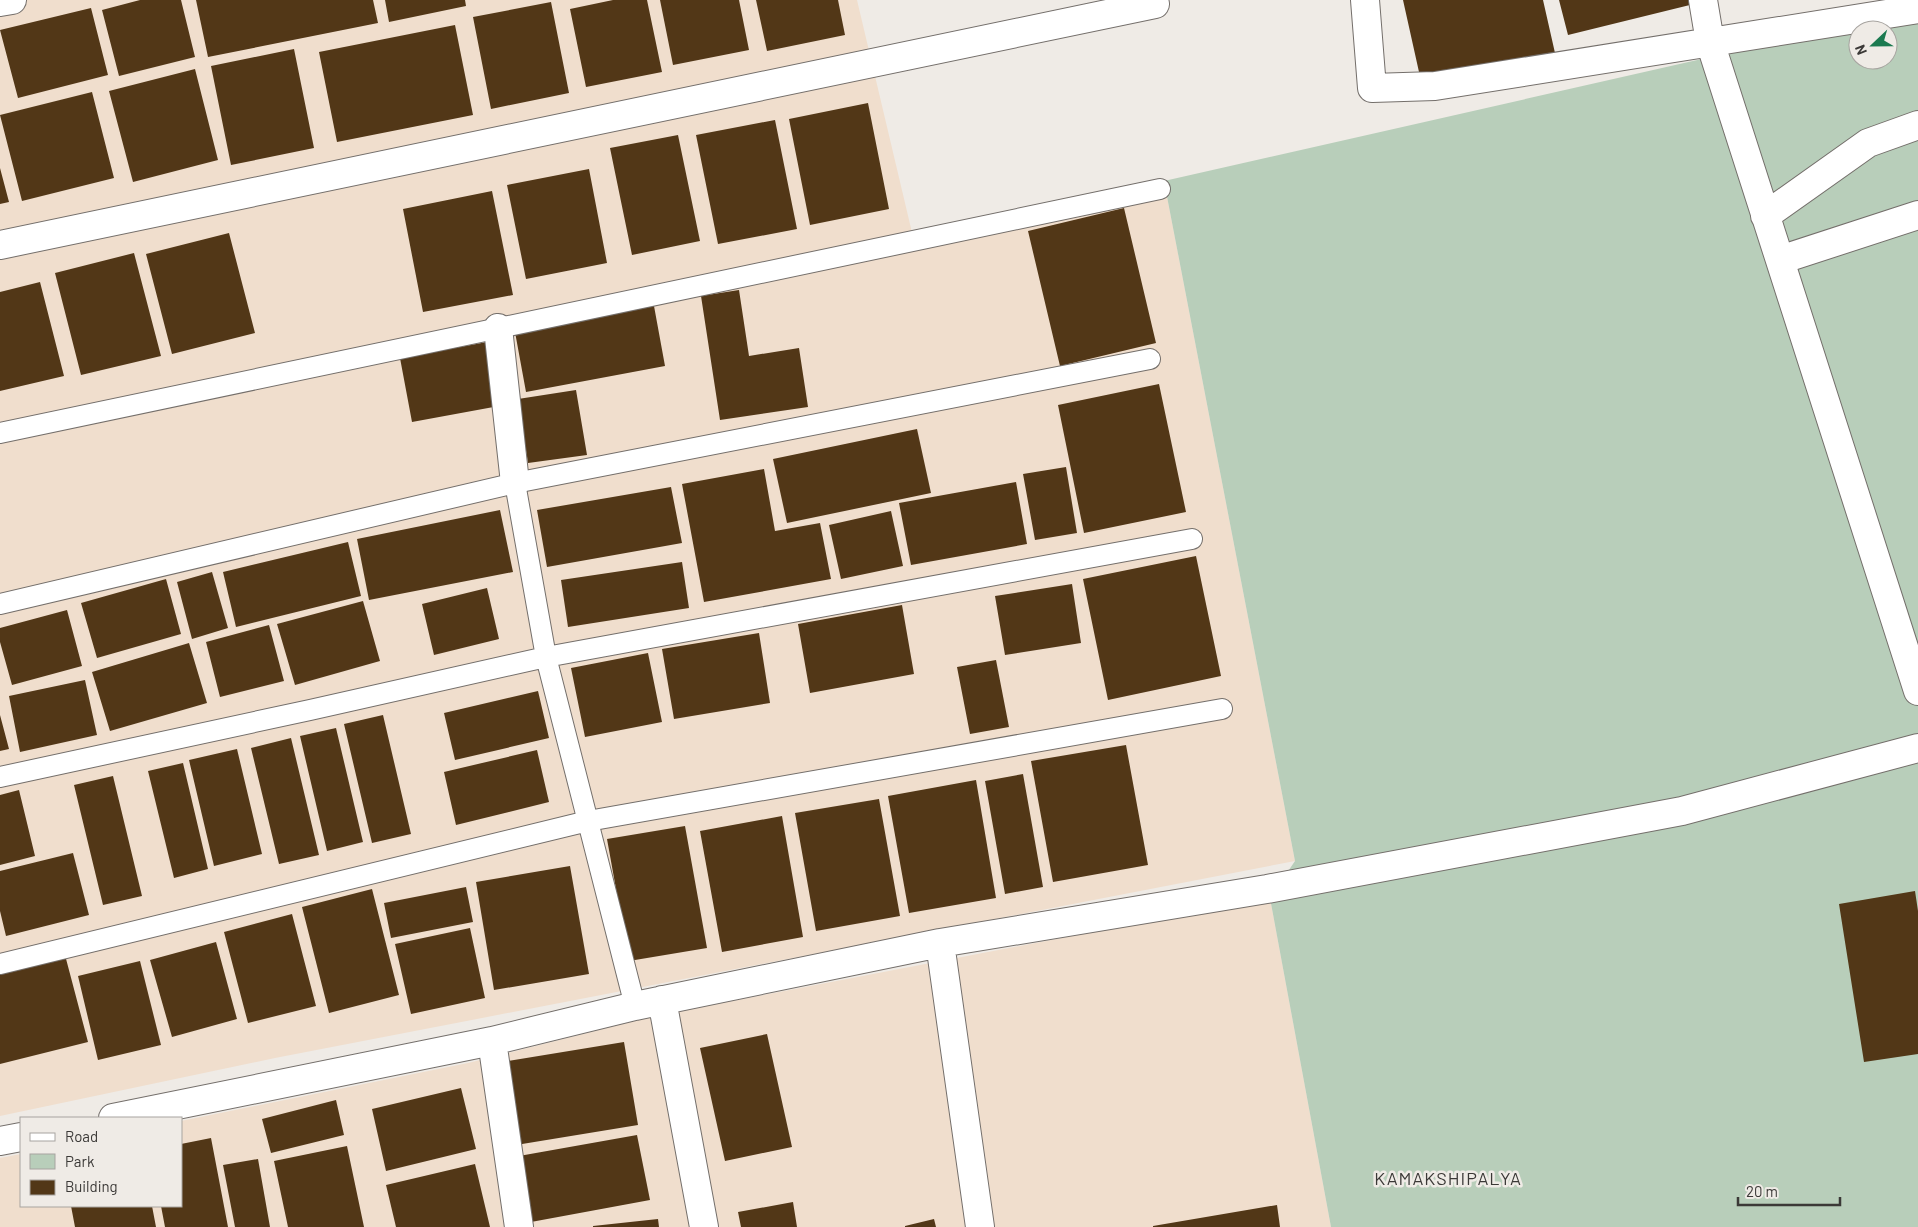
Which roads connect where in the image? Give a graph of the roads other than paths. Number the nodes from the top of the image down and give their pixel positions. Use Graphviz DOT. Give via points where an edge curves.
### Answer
graph roads {
  1 [pos="12,0"];
  2 [pos="1365,0"];
  3 [pos="1703,0"];
  4 [pos="0,2"];
  5 [pos="1155,4"];
  6 [pos="1918,9"];
  7 [pos="1710,42"];
  8 [pos="1918,125"];
  9 [pos="1160,189"];
  10 [pos="1918,215"];
  11 [pos="1765,216"];
  12 [pos="0,245"];
  13 [pos="1780,260"];
  14 [pos="498,328"];
  15 [pos="1150,359"];
  16 [pos="0,433"];
  17 [pos="515,483"];
  18 [pos="1192,539"];
  19 [pos="0,604"];
  20 [pos="546,657"];
  21 [pos="1918,691"];
  22 [pos="1222,710"];
  23 [pos="1918,748"];
  24 [pos="0,777"];
  25 [pos="588,820"];
  26 [pos="940,943"];
  27 [pos="0,964"];
  28 [pos="662,1000"];
  29 [pos="635,1006"];
  30 [pos="492,1041"];
  31 [pos="118,1117"];
  32 [pos="20,1137"];
  33 [pos="0,1141"];
  34 [pos="519,1227"];
  35 [pos="704,1227"];
  36 [pos="980,1227"];
  1 -- 4 [label="street"];
  2 -- 7 [label="street" via="1372,88 1435,86"];
  3 -- 7 [label="street"];
  5 -- 12 [label="street"];
  6 -- 7 [label="street"];
  7 -- 11 [label="street"];
  8 -- 11 [label="street" via="1868,143"];
  9 -- 14 [label="lane"];
  10 -- 13 [label="street"];
  11 -- 13 [label="street"];
  13 -- 21 [label="street"];
  14 -- 16 [label="lane"];
  14 -- 17 [label="street"];
  15 -- 17 [label="lane"];
  17 -- 19 [label="lane"];
  17 -- 20 [label="lane"];
  18 -- 20 [label="lane"];
  20 -- 24 [label="lane"];
  20 -- 25 [label="lane"];
  22 -- 25 [label="lane"];
  23 -- 26 [label="street" via="1682,811 1267,888"];
  25 -- 27 [label="lane"];
  25 -- 29 [label="lane"];
  26 -- 28 [label="street"];
  26 -- 36 [label="street"];
  28 -- 29 [label="street"];
  28 -- 35 [label="street"];
  29 -- 30 [label="street"];
  30 -- 31 [label="street"];
  30 -- 34 [label="street"];
  32 -- 33 [label="street"];
}
